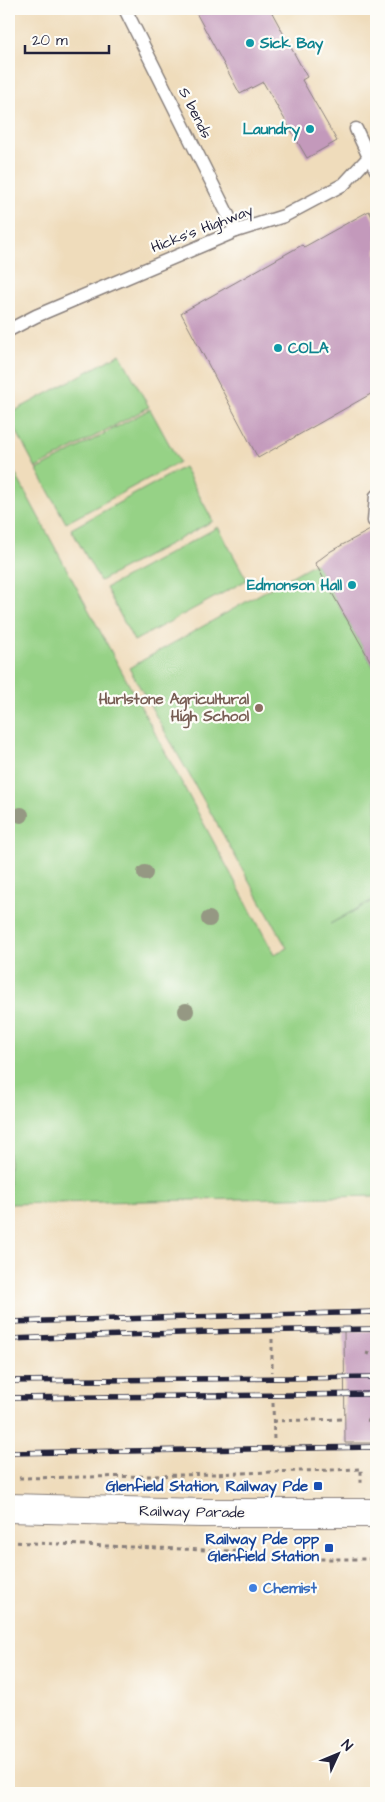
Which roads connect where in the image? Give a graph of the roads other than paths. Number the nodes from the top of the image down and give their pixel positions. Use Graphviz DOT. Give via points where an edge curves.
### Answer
graph roads {
  1 [pos="124,9"];
  2 [pos="356,128"];
  3 [pos="369,157"];
  4 [pos="376,170"];
  5 [pos="236,231"];
  6 [pos="9,330"];
  7 [pos="376,496"];
  8 [pos="374,521"];
  9 [pos="9,1508"];
  10 [pos="376,1513"];
  1 -- 5 [label="lane, S bends"];
  2 -- 3 [label="lane"];
  3 -- 4 [label="lane"];
  3 -- 5 [label="lane, Hicks's Highway" via="344,184 284,216"];
  5 -- 6 [label="lane, Hicks's Highway"];
  7 -- 8 [label="lane"];
  9 -- 10 [label="street, Railway Parade"];
}
